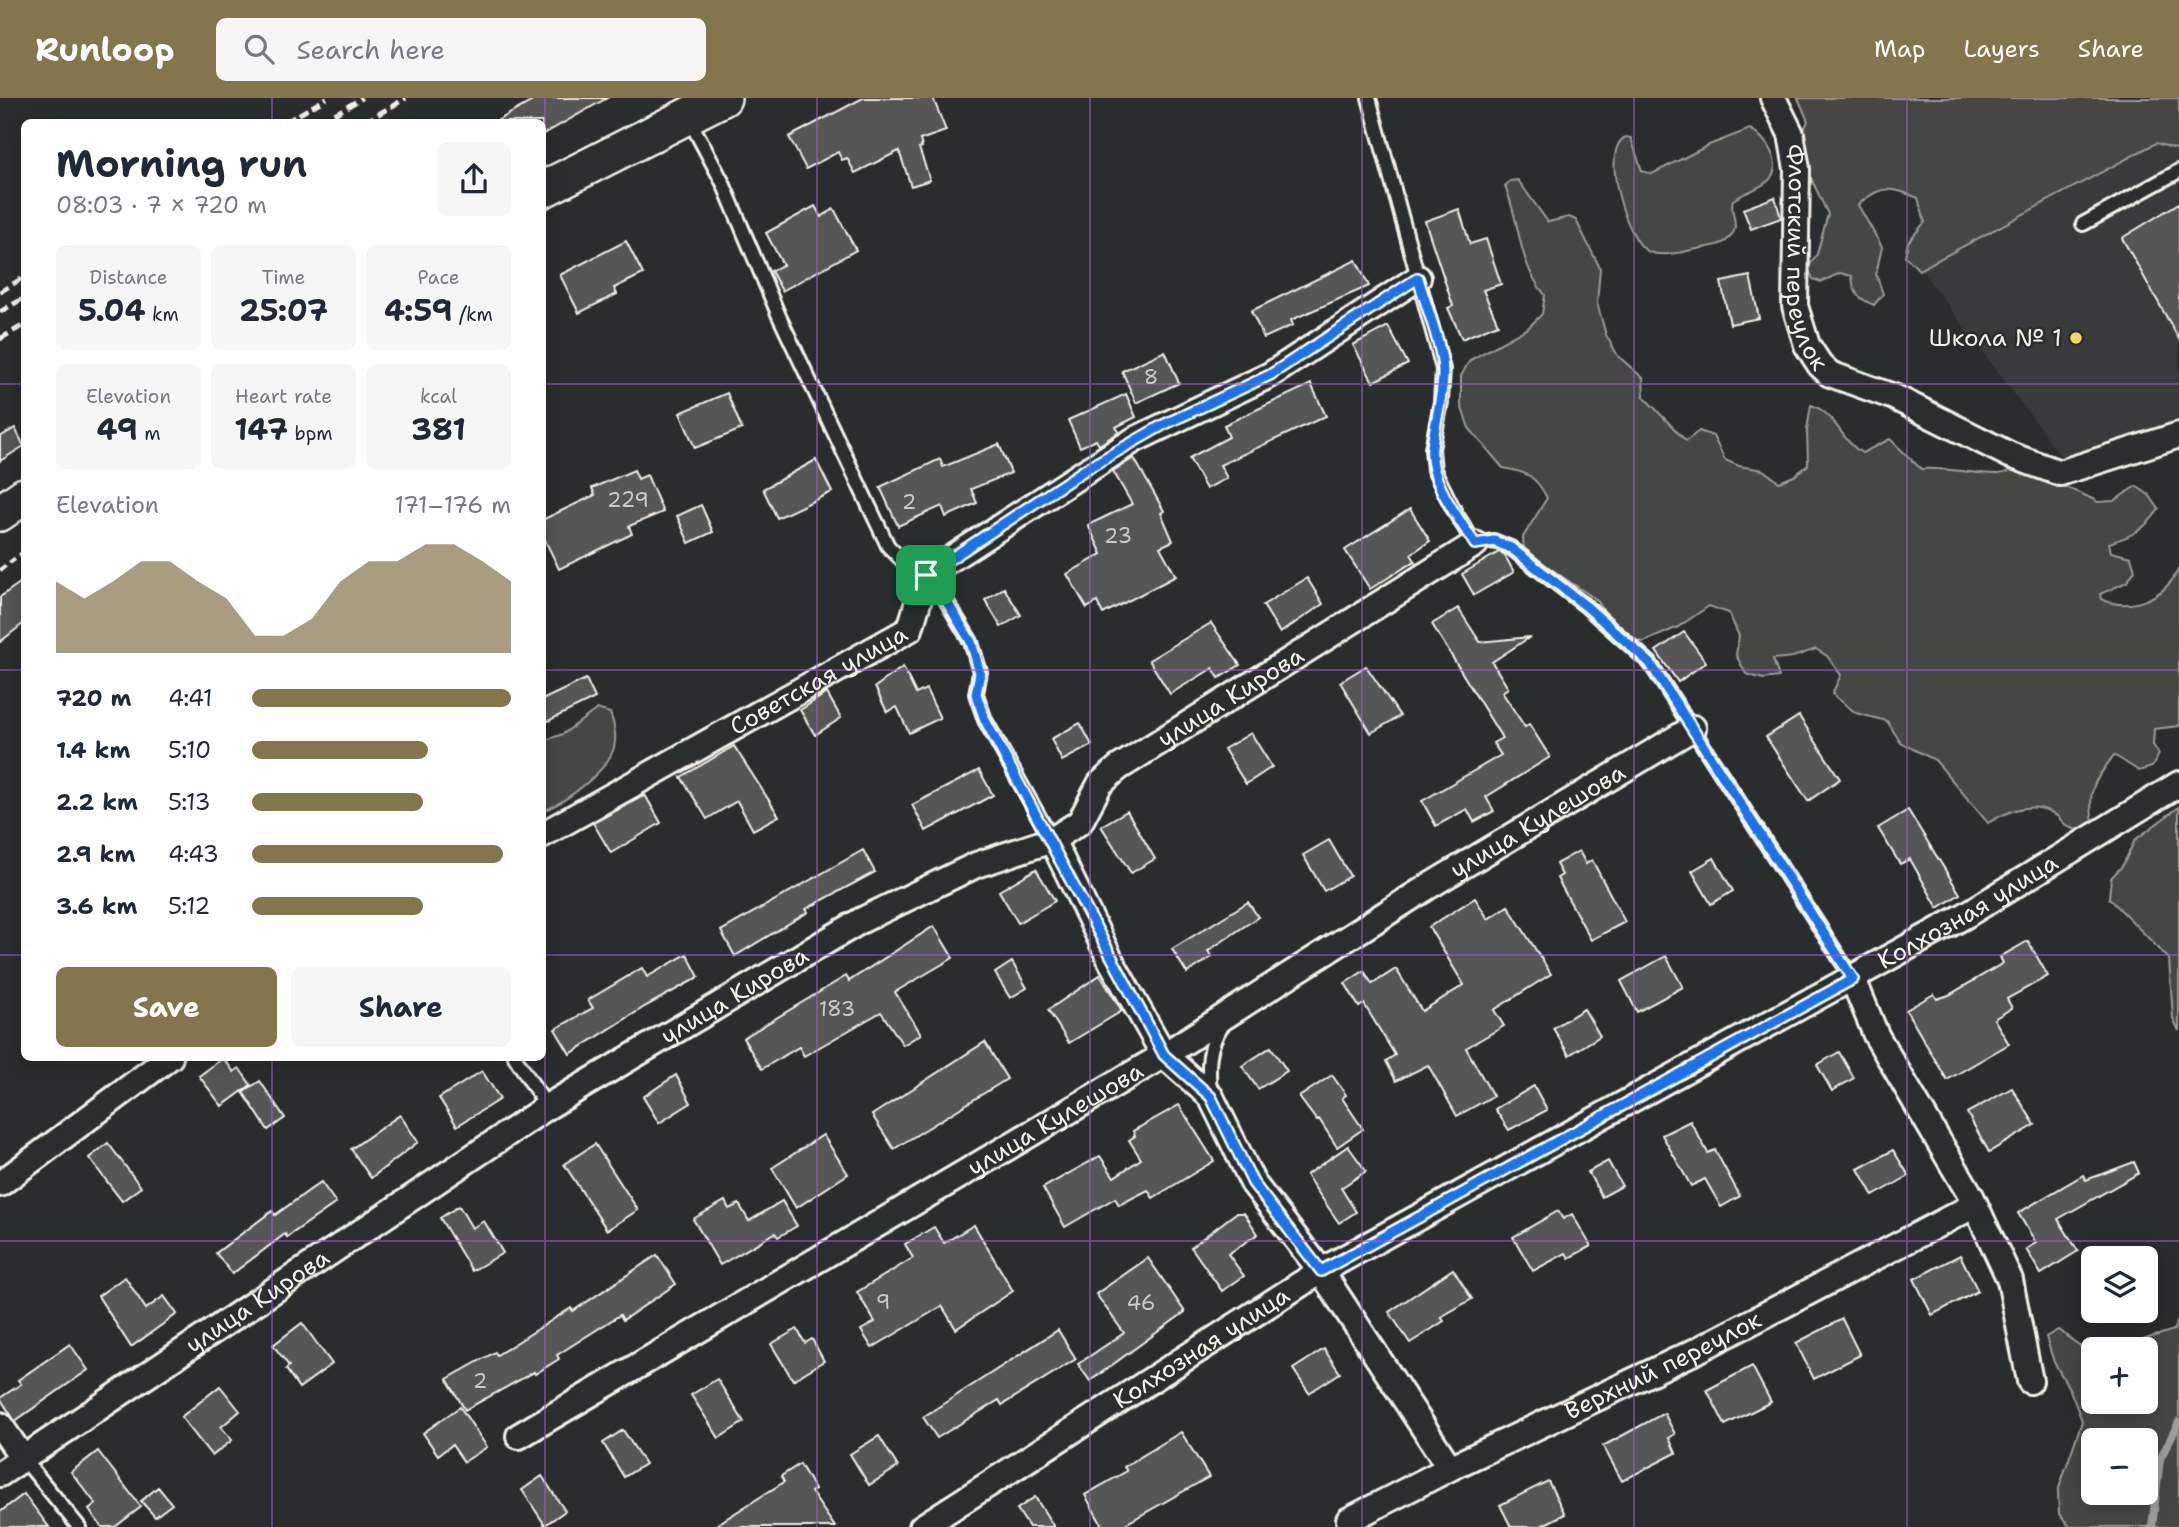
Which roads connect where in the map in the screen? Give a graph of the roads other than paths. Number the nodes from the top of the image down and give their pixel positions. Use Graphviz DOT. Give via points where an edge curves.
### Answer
graph roads {
  1 [pos="723,98"];
  2 [pos="1369,98"];
  3 [pos="1773,98"];
  4 [pos="688,118"];
  5 [pos="2179,171"];
  6 [pos="546,188"];
  7 [pos="2083,224"];
  8 [pos="1418,278"];
  9 [pos="2179,435"];
  10 [pos="21,498"];
  11 [pos="0,513"];
  12 [pos="1475,544"];
  13 [pos="926,575"];
  14 [pos="1693,728"];
  15 [pos="2179,784"];
  16 [pos="546,833"];
  17 [pos="1052,840"];
  18 [pos="1853,979"];
  19 [pos="1232,1013"];
  20 [pos="1164,1055"];
  21 [pos="165,1061"];
  22 [pos="518,1061"];
  23 [pos="1211,1097"];
  24 [pos="547,1107"];
  25 [pos="0,1184"];
  26 [pos="1975,1205"];
  27 [pos="1321,1271"];
  28 [pos="2030,1381"];
  29 [pos="0,1425"];
  30 [pos="519,1436"];
  31 [pos="22,1457"];
  32 [pos="1450,1468"];
  33 [pos="0,1474"];
  34 [pos="1343,1524"];
  35 [pos="79,1527"];
  36 [pos="922,1527"];
  1 -- 4 [label="main road"];
  2 -- 8 [label="lane"];
  3 -- 9 [label="street, Флотский переулок" via="1791,134 1797,169 1795,306 1807,345 1820,365 2010,455 2060,473"];
  4 -- 6 [label="main road"];
  4 -- 13 [label="lane" via="723,183 779,316 888,546"];
  5 -- 7 [label="lane"];
  8 -- 12 [label="lane" via="1443,369 1432,449 1434,470"];
  8 -- 13 [label="street" via="1270,375 1163,425 1086,469"];
  10 -- 11 [label="main road"];
  12 -- 14 [label="lane" via="1494,541 1511,548 1587,607 1650,663"];
  12 -- 17 [label="street, улица Кирова" via="1118,768 1100,784 1080,822"];
  13 -- 16 [label="street, Советская улица" via="910,629"];
  13 -- 17 [label="lane" via="971,642 980,673 976,694 985,720"];
  14 -- 18 [label="lane"];
  14 -- 19 [label="street, улица Кулешова" via="1426,888"];
  15 -- 18 [label="street, Колхозная улица"];
  17 -- 20 [label="street" via="1111,961"];
  17 -- 24 [label="street, улица Кирова" via="976,865 862,920"];
  18 -- 26 [label="street" via="1876,1035"];
  18 -- 27 [label="street, Колхозная улица"];
  19 -- 20 [label="street, улица Кулешова"];
  19 -- 23 [label="lane" via="1210,1051"];
  20 -- 23 [label="street"];
  20 -- 30 [label="street, улица Кулешова"];
  21 -- 25 [label="street"];
  22 -- 24 [label="lane"];
  23 -- 27 [label="street" via="1253,1183"];
  24 -- 31 [label="street, улица Кирова"];
  26 -- 28 [label="street" via="2010,1280"];
  26 -- 32 [label="street, Верхний переулок" via="1696,1351"];
  27 -- 32 [label="street"];
  27 -- 36 [label="street, Колхозная улица"];
  29 -- 31 [label="street"];
  31 -- 33 [label="street, улица Кирова"];
  31 -- 35 [label="lane"];
  32 -- 34 [label="street, Верхний переулок"];
}
